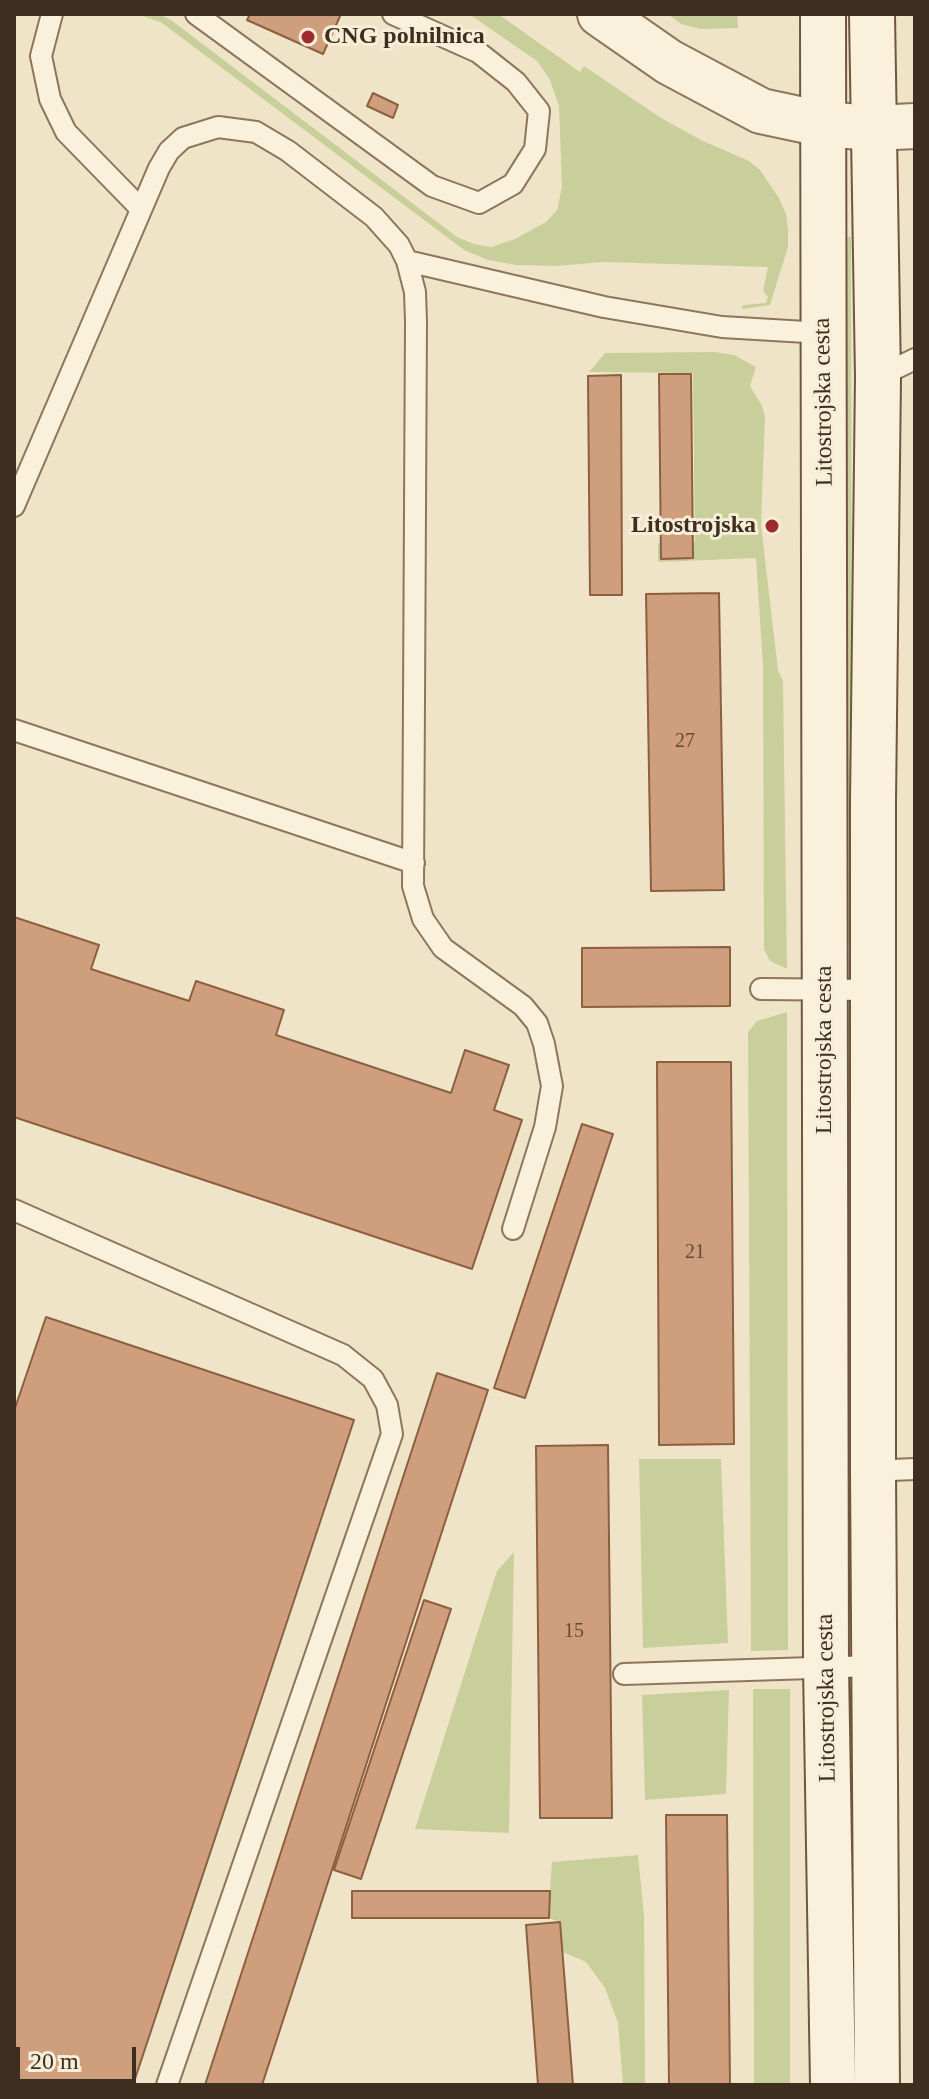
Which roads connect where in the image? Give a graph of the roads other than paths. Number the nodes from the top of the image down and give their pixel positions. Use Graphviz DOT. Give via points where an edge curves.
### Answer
graph roads {
  1 [pos="52,14"];
  2 [pos="196,14"];
  3 [pos="393,14"];
  4 [pos="600,14"];
  5 [pos="823,14"];
  6 [pos="872,14"];
  7 [pos="822,124"];
  8 [pos="894,127"];
  9 [pos="141,209"];
  10 [pos="407,261"];
  11 [pos="823,333"];
  12 [pos="897,368"];
  13 [pos="14,506"];
  14 [pos="14,730"];
  15 [pos="414,863"];
  16 [pos="761,989"];
  17 [pos="873,990"];
  18 [pos="825,991"];
  19 [pos="14,1210"];
  20 [pos="513,1229"];
  21 [pos="894,1470"];
  22 [pos="827,1471"];
  23 [pos="874,1666"];
  24 [pos="826,1667"];
  25 [pos="624,1674"];
  26 [pos="167,2085"];
  27 [pos="833,2085"];
  28 [pos="877,2085"];
  1 -- 9 [label="lane" via="41,56 50,99 66,132"];
  2 -- 3 [label="lane" via="432,186 479,203 513,184 535,149 539,111 516,82 478,52"];
  4 -- 7 [label="main road" via="669,62 738,100 761,111"];
  5 -- 7 [label="main road, Litostrojska cesta"];
  6 -- 8 [label="main road, Litostrojska cesta"];
  7 -- 8 [label="main road"];
  7 -- 11 [label="main road, Litostrojska cesta"];
  8 -- 12 [label="main road, Litostrojska cesta"];
  9 -- 10 [label="lane" via="169,151 183,138 218,127 238,128 288,151 374,217"];
  9 -- 13 [label="lane"];
  10 -- 11 [label="lane" via="692,322"];
  10 -- 15 [label="lane" via="416,322"];
  11 -- 18 [label="main road, Litostrojska cesta"];
  12 -- 17 [label="main road, Litostrojska cesta"];
  14 -- 15 [label="lane"];
  15 -- 20 [label="lane" via="416,902 430,931 458,961 523,1006 537,1023 544,1044 552,1086 545,1127"];
  16 -- 18 [label="lane"];
  17 -- 18 [label="lane"];
  17 -- 21 [label="main road, Litostrojska cesta"];
  18 -- 22 [label="main road, Litostrojska cesta"];
  19 -- 26 [label="lane" via="343,1355 373,1379 387,1405 392,1434"];
  21 -- 22 [label="lane"];
  21 -- 23 [label="main road, Litostrojska cesta"];
  22 -- 24 [label="main road, Litostrojska cesta"];
  23 -- 24 [label="lane"];
  23 -- 28 [label="main road, Litostrojska cesta"];
  24 -- 25 [label="lane"];
  24 -- 27 [label="main road, Litostrojska cesta"];
}
